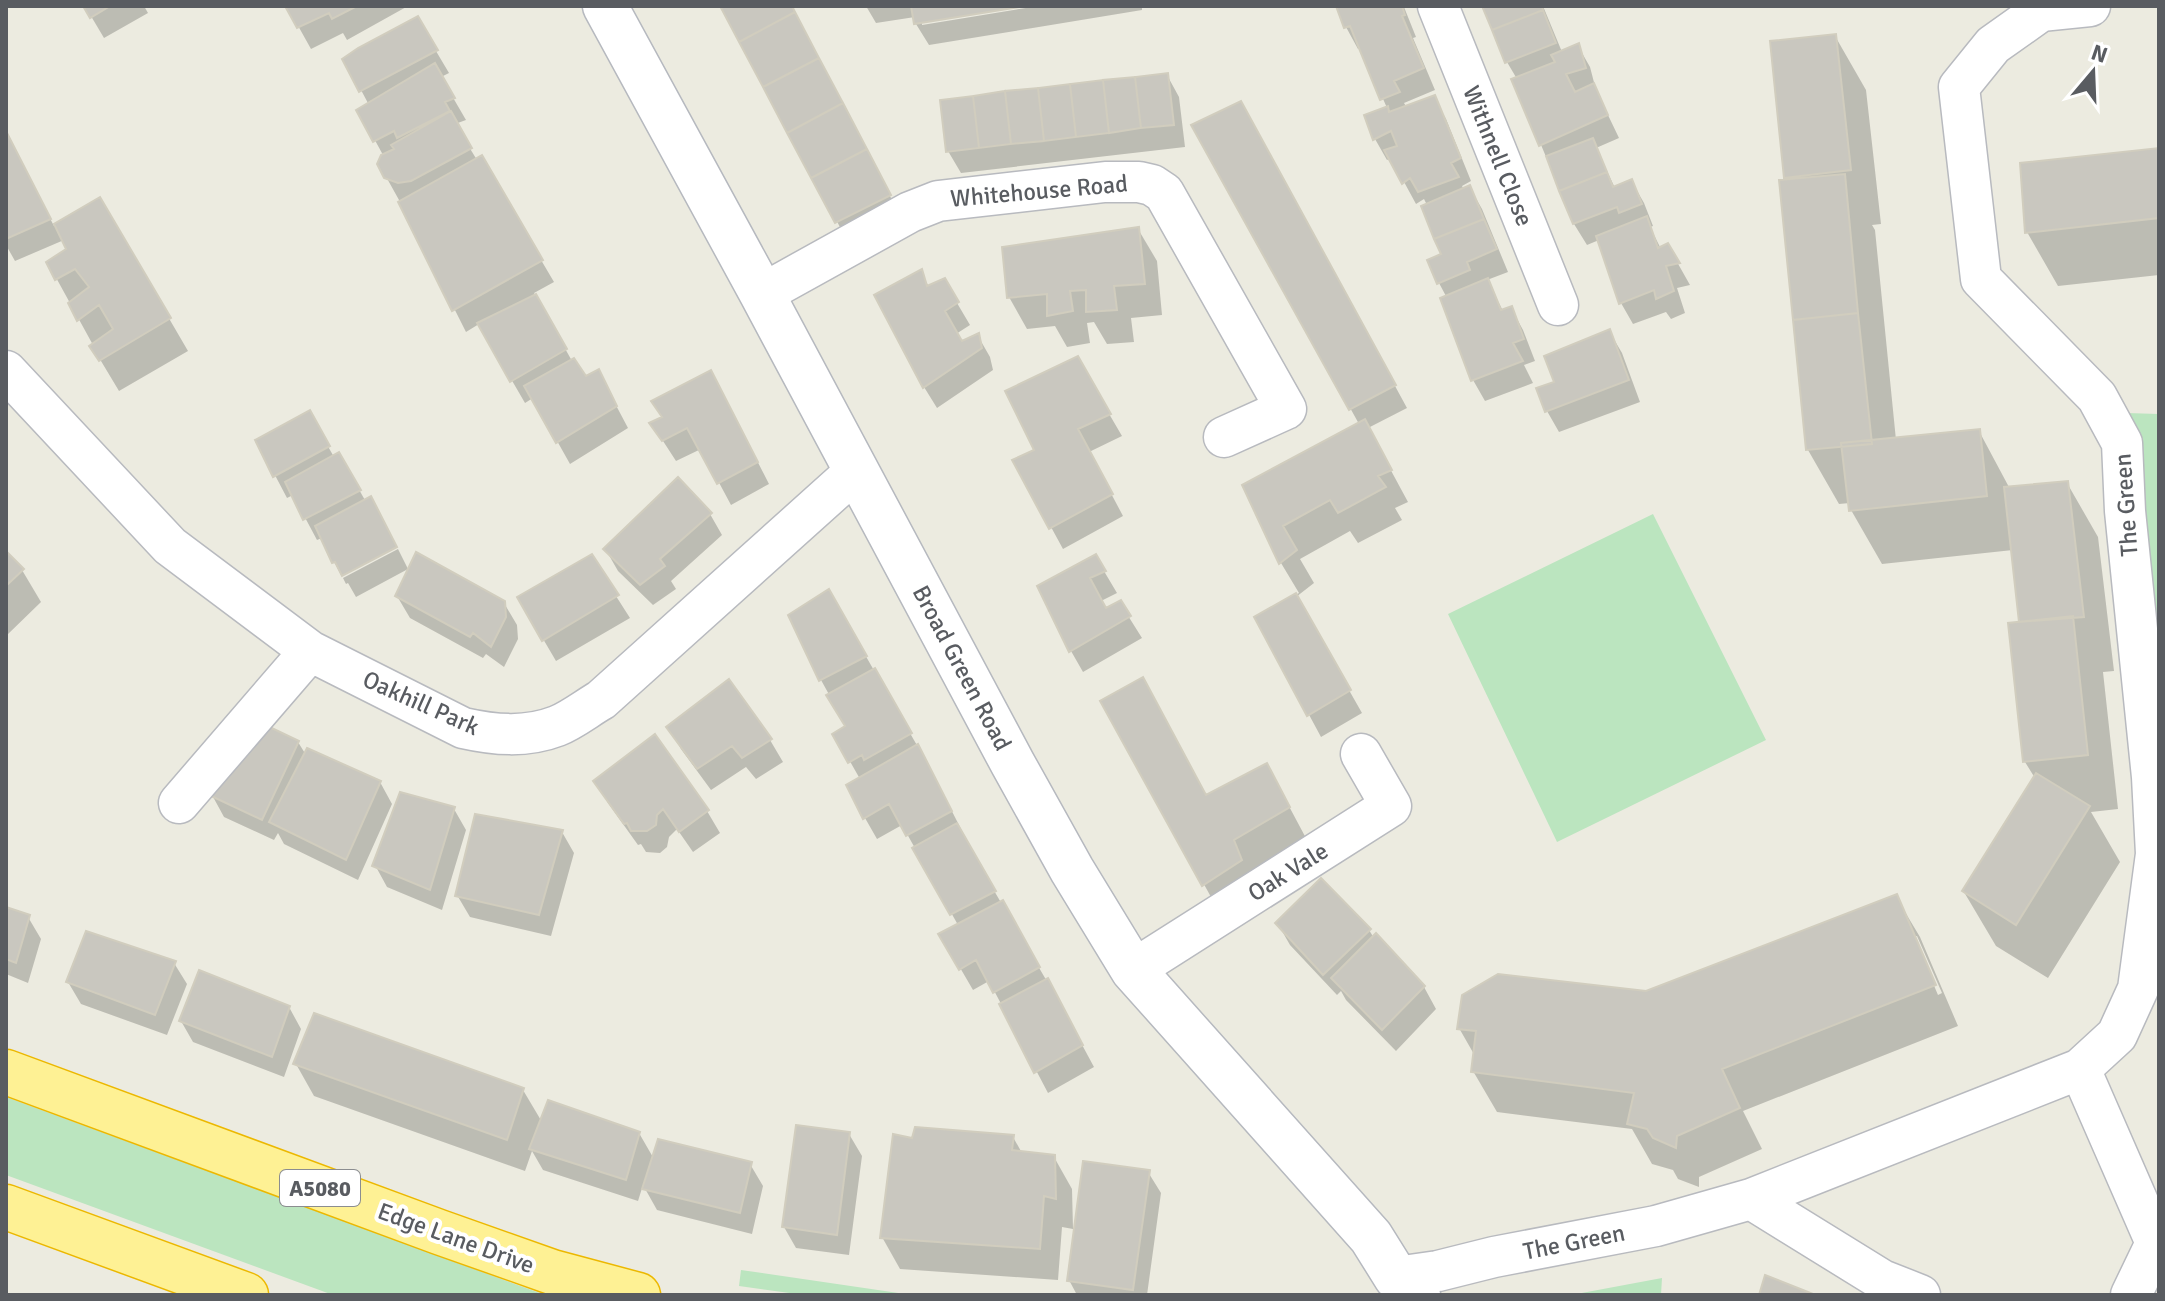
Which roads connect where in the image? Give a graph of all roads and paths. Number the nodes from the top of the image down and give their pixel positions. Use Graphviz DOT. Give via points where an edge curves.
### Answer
graph roads {
  1 [pos="1438,6"];
  2 [pos="2090,6"];
  3 [pos="612,9"];
  4 [pos="762,294"];
  5 [pos="1558,305"];
  6 [pos="6,371"];
  7 [pos="1224,437"];
  8 [pos="856,471"];
  9 [pos="310,651"];
  10 [pos="1361,754"];
  11 [pos="179,803"];
  12 [pos="1133,970"];
  13 [pos="2080,1069"];
  14 [pos="6,1072"];
  15 [pos="1751,1199"];
  16 [pos="6,1207"];
  17 [pos="1402,1289"];
  18 [pos="246,1295"];
  19 [pos="638,1295"];
  20 [pos="1920,1295"];
  21 [pos="2131,1295"];
  1 -- 5 [label="street, Withnell Close"];
  2 -- 13 [label="street, The Green" via="2041,11 1993,45 1959,87 1981,279 2097,397 2122,443 2156,854 2138,989 2117,1035"];
  3 -- 4 [label="main road, Broad Green Road"];
  4 -- 7 [label="street, Whitehouse Road" via="938,201 1105,182 1152,185 1164,193 1286,409"];
  4 -- 8 [label="main road, Broad Green Road"];
  6 -- 9 [label="street, Oakhill Park" via="170,546"];
  8 -- 9 [label="street, Oakhill Park" via="601,700 558,725 512,735 463,728"];
  8 -- 12 [label="main road, Broad Green Road" via="1013,764"];
  9 -- 11 [label="street"];
  10 -- 12 [label="street, Oak Vale" via="1391,806"];
  12 -- 17 [label="main road, Broad Green Road" via="1371,1237"];
  13 -- 15 [label="street, The Green"];
  13 -- 21 [label="street" via="2156,1243"];
  14 -- 19 [label="highway, Edge Lane Drive / A5080" via="552,1272"];
  15 -- 17 [label="street, The Green" via="1656,1226 1438,1271"];
  15 -- 20 [label="street" via="1882,1280"];
  16 -- 18 [label="highway"];
}
